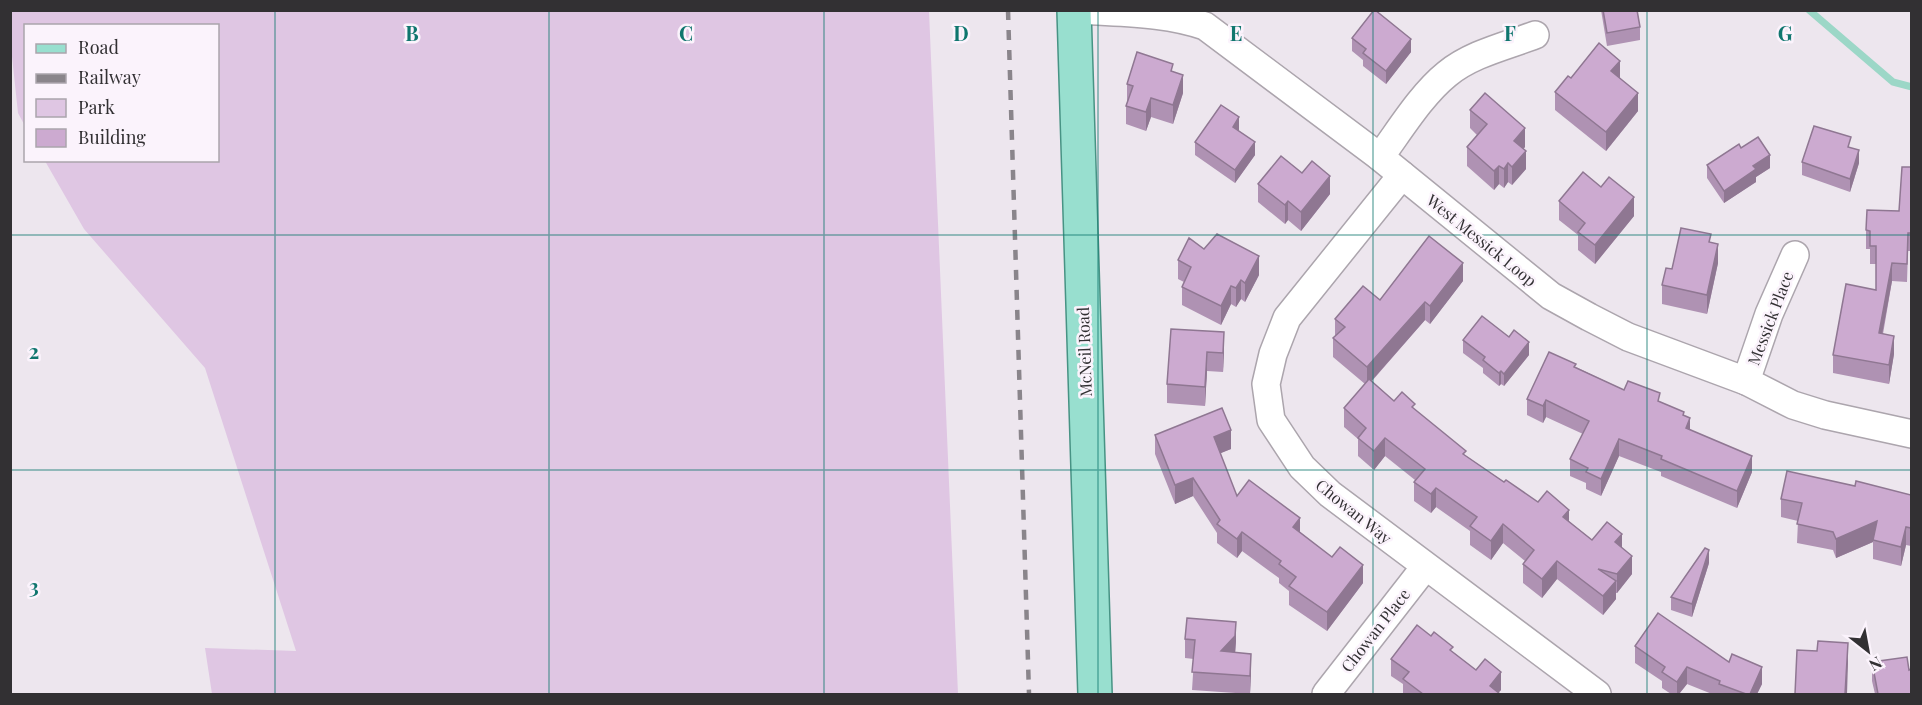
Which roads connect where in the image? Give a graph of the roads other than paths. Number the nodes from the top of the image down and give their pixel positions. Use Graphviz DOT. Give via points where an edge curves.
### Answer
graph roads {
  1 [pos="1074,10"];
  2 [pos="1079,10"];
  3 [pos="1209,18"];
  4 [pos="1535,34"];
  5 [pos="1380,157"];
  6 [pos="1402,175"];
  7 [pos="1795,255"];
  8 [pos="1746,381"];
  9 [pos="1911,434"];
  10 [pos="1425,567"];
  11 [pos="1095,694"];
  12 [pos="1326,694"];
  13 [pos="1597,694"];
  1 -- 11 [label="main road, McNeil Road"];
  2 -- 3 [label="street, West Messick Loop"];
  3 -- 5 [label="street, West Messick Loop"];
  4 -- 5 [label="street" via="1467,61 1447,74"];
  5 -- 6 [label="street, West Messick Loop"];
  6 -- 8 [label="street, West Messick Loop" via="1551,296 1628,337"];
  6 -- 10 [label="street, Chowan Way" via="1287,318 1266,384 1271,420 1302,467 1330,494"];
  7 -- 8 [label="street, Messick Place"];
  8 -- 9 [label="street, West Messick Loop" via="1825,416"];
  10 -- 12 [label="street, Chowan Place"];
  10 -- 13 [label="street, Chowan Way"];
}
